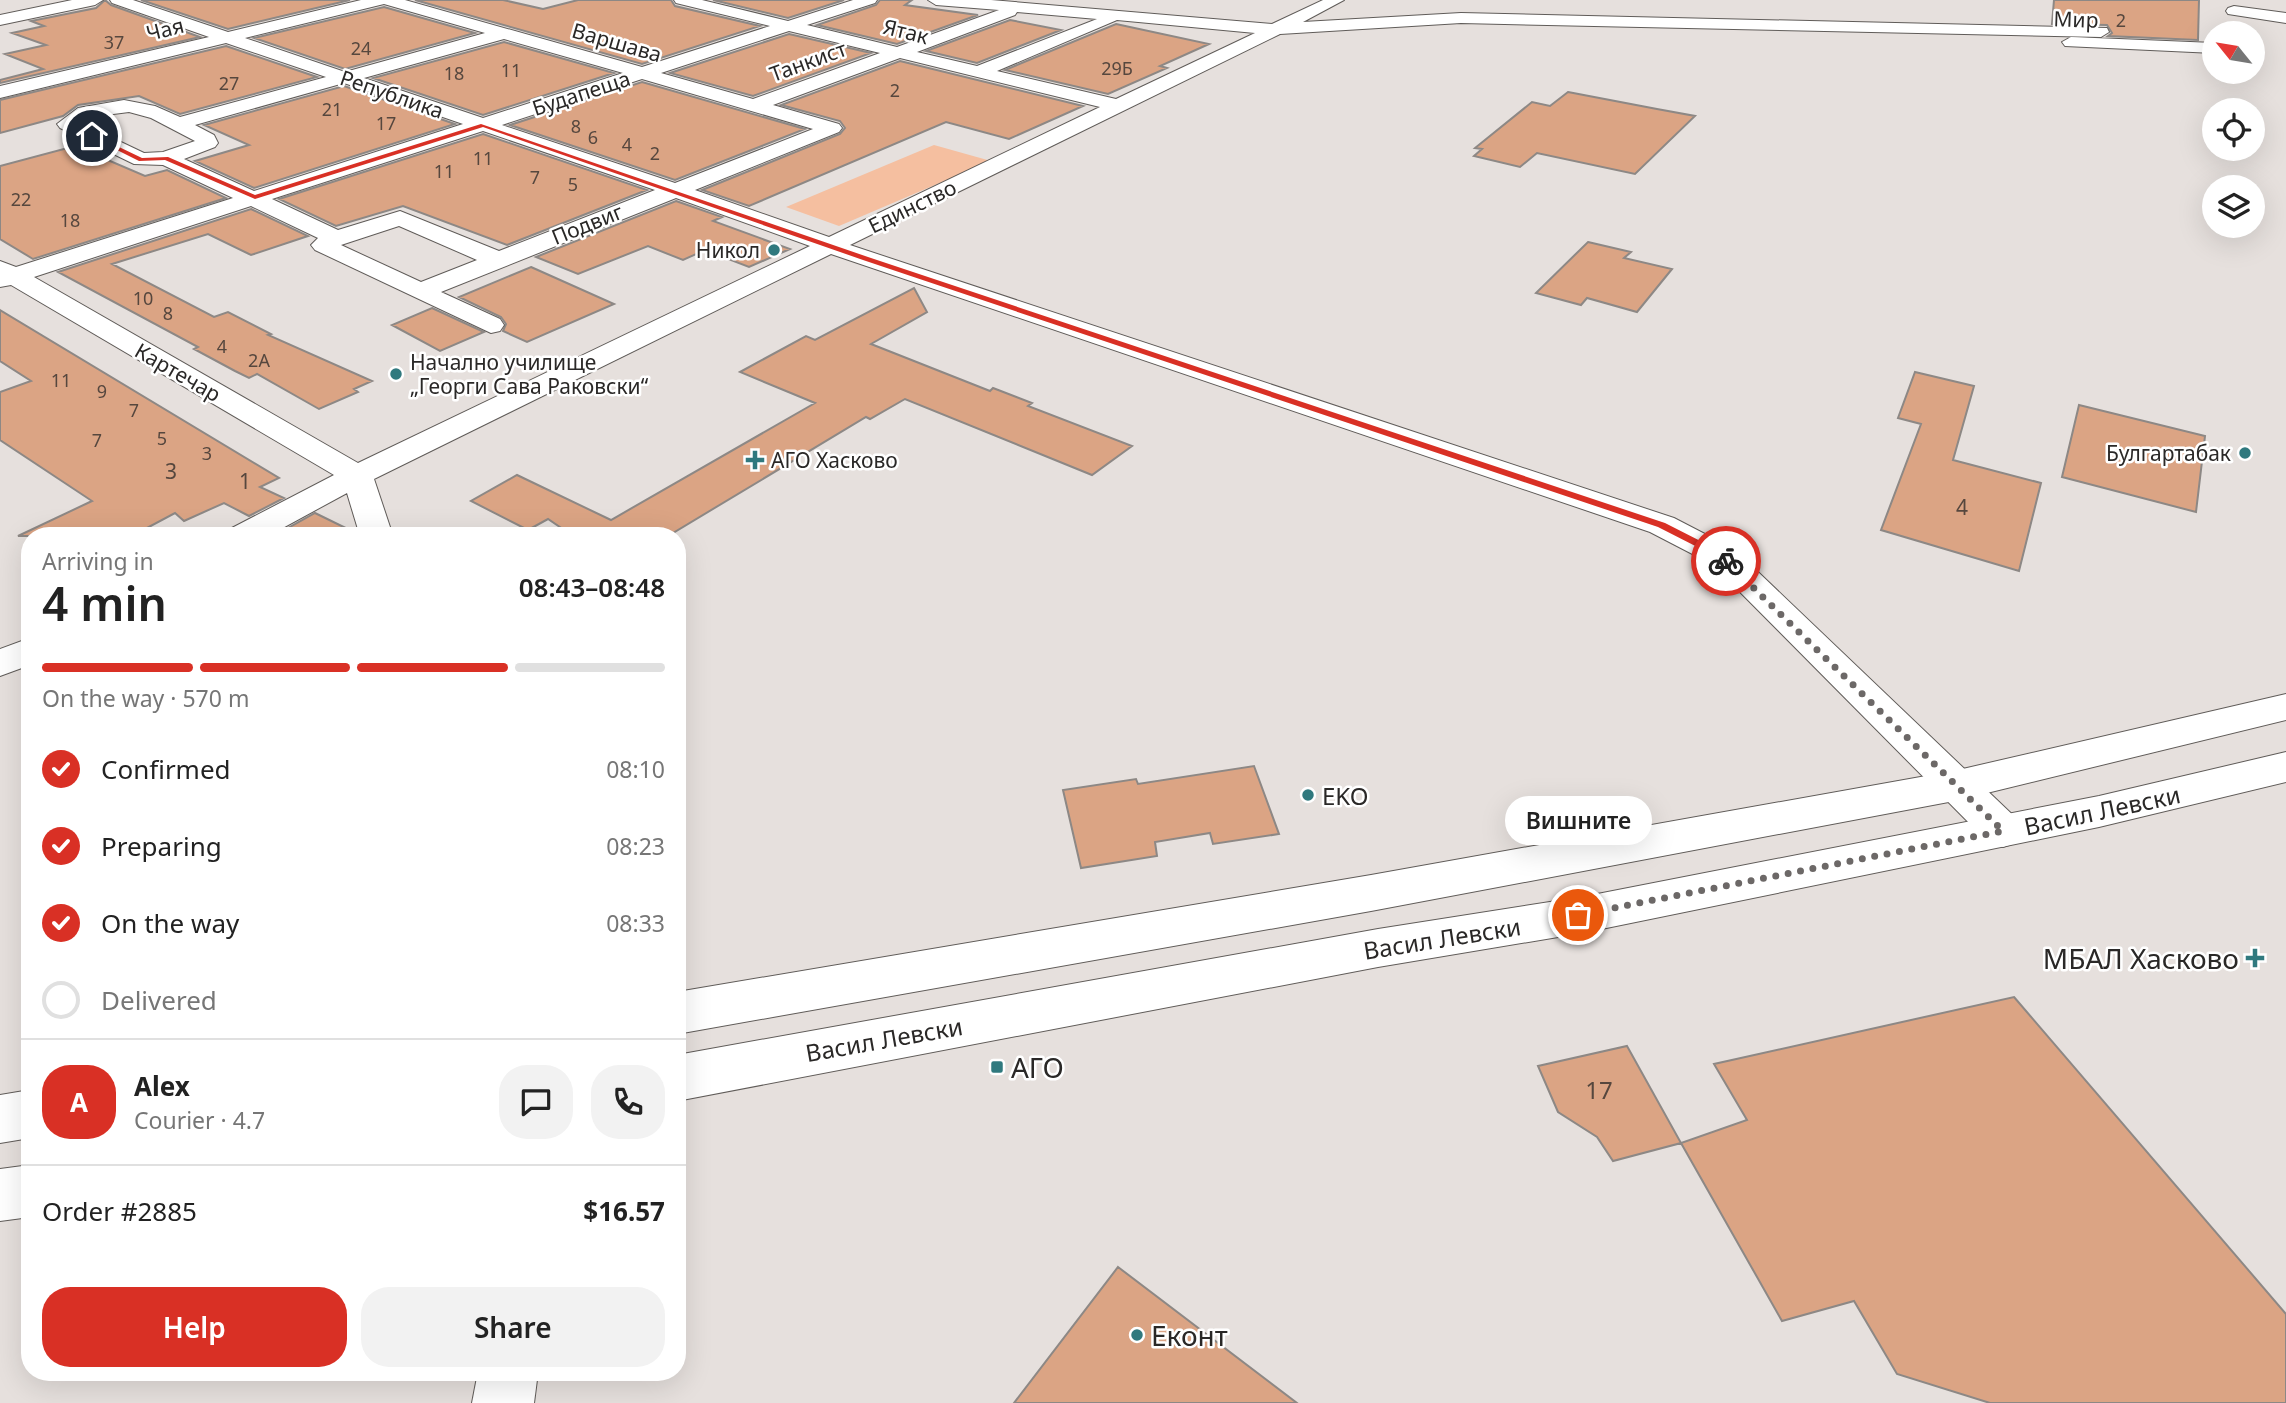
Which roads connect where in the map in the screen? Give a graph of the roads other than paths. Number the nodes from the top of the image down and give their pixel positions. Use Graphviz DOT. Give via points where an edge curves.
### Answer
graph roads {
  1 [pos="95,0"];
  2 [pos="118,0"];
  3 [pos="381,0"];
  4 [pos="388,0"];
  5 [pos="682,0"];
  6 [pos="869,0"];
  7 [pos="936,0"];
  8 [pos="1336,0"];
  9 [pos="1026,4"];
  10 [pos="2233,5"];
  11 [pos="486,9"];
  12 [pos="1877,10"];
  13 [pos="1118,16"];
  14 [pos="2090,16"];
  15 [pos="452,18"];
  16 [pos="2286,18"];
  17 [pos="0,20"];
  18 [pos="530,21"];
  19 [pos="790,26"];
  20 [pos="1307,26"];
  21 [pos="1856,27"];
  22 [pos="1272,29"];
  23 [pos="500,32"];
  24 [pos="227,37"];
  25 [pos="2107,38"];
  26 [pos="585,42"];
  27 [pos="2202,47"];
  28 [pos="561,49"];
  29 [pos="898,53"];
  30 [pos="0,72"];
  31 [pos="978,72"];
  32 [pos="644,73"];
  33 [pos="345,78"];
  34 [pos="30,85"];
  35 [pos="0,92"];
  36 [pos="755,105"];
  37 [pos="1119,106"];
  38 [pos="85,113"];
  39 [pos="176,124"];
  40 [pos="483,125"];
  41 [pos="832,128"];
  42 [pos="166,158"];
  43 [pos="675,190"];
  44 [pos="255,197"];
  45 [pos="336,238"];
  46 [pos="831,245"];
  47 [pos="498,260"];
  48 [pos="4,275"];
  49 [pos="420,291"];
  50 [pos="491,325"];
  51 [pos="357,475"];
  52 [pos="259,527"];
  53 [pos="374,527"];
  54 [pos="21,654"];
  55 [pos="0,664"];
  56 [pos="2286,708"];
  57 [pos="2286,767"];
  58 [pos="1954,786"];
  59 [pos="2003,831"];
  60 [pos="686,1011"];
  61 [pos="686,1076"];
  62 [pos="21,1116"];
  63 [pos="0,1119"];
  64 [pos="21,1192"];
  65 [pos="0,1195"];
  66 [pos="507,1381"];
  67 [pos="503,1403"];
  1 -- 17 [label="street"];
  2 -- 24 [label="street, Република"];
  3 -- 24 [label="street, Чая"];
  4 -- 15 [label="street, Варшава"];
  5 -- 19 [label="street, Ятак"];
  6 -- 19 [label="street, Будапеща"];
  7 -- 9 [label="street"];
  8 -- 22 [label="street, Единство"];
  9 -- 13 [label="street"];
  9 -- 29 [label="street, Танкист"];
  10 -- 16 [label="street"];
  11 -- 15 [label="street"];
  12 -- 21 [label="street"];
  13 -- 22 [label="street"];
  13 -- 31 [label="street"];
  14 -- 25 [label="street"];
  15 -- 23 [label="street, Варшава"];
  18 -- 23 [label="street"];
  19 -- 29 [label="street, Ятак"];
  19 -- 32 [label="street, Будапеща"];
  20 -- 21 [label="street, Мир" via="1461,18"];
  20 -- 22 [label="street, Мир"];
  20 -- 25 [label="street, Мир"];
  21 -- 25 [label="street, Мир"];
  22 -- 37 [label="street, Единство"];
  23 -- 28 [label="street, Варшава"];
  23 -- 33 [label="street"];
  24 -- 33 [label="street, Република"];
  24 -- 34 [label="street, Чая"];
  25 -- 27 [label="street, Мир"];
  26 -- 28 [label="street"];
  28 -- 32 [label="street, Варшава"];
  29 -- 31 [label="street, Ятак"];
  29 -- 36 [label="street, Танкист"];
  30 -- 34 [label="street"];
  31 -- 37 [label="street, Ятак"];
  32 -- 36 [label="street, Варшава"];
  32 -- 40 [label="street, Будапеща"];
  33 -- 39 [label="street"];
  33 -- 40 [label="street, Република"];
  34 -- 35 [label="street, Чая"];
  34 -- 38 [label="street"];
  36 -- 41 [label="street, Варшава"];
  37 -- 46 [label="street, Единство"];
  38 -- 39 [label="street" via="138,107"];
  38 -- 42 [label="street" via="67,124 141,160"];
  39 -- 42 [label="street" via="208,143"];
  40 -- 43 [label="street, Република"];
  40 -- 44 [label="street, Будапеща"];
  41 -- 43 [label="street, Подвиг"];
  42 -- 44 [label="street"];
  43 -- 46 [label="street, Република"];
  43 -- 47 [label="street, Подвиг"];
  44 -- 45 [label="street"];
  44 -- 48 [label="street, Будапеща"];
  45 -- 47 [label="street" via="400,218"];
  45 -- 49 [label="street" via="323,245"];
  46 -- 51 [label="street, Единство"];
  46 -- 58 [label="street, Република" via="1688,537 1745,578"];
  47 -- 49 [label="street, Подвиг"];
  48 -- 51 [label="street, Картечар"];
  49 -- 50 [label="street"];
  51 -- 52 [label="street, Единство"];
  51 -- 53 [label="street"];
  54 -- 55 [label="street"];
  56 -- 58 [label="street"];
  57 -- 59 [label="street, Васил Левски"];
  58 -- 59 [label="street, Република"];
  58 -- 60 [label="street" via="1358,896"];
  59 -- 61 [label="street, Васил Левски" via="1442,941 1378,948"];
  62 -- 63 [label="street"];
  64 -- 65 [label="street"];
  66 -- 67 [label="street"];
}
